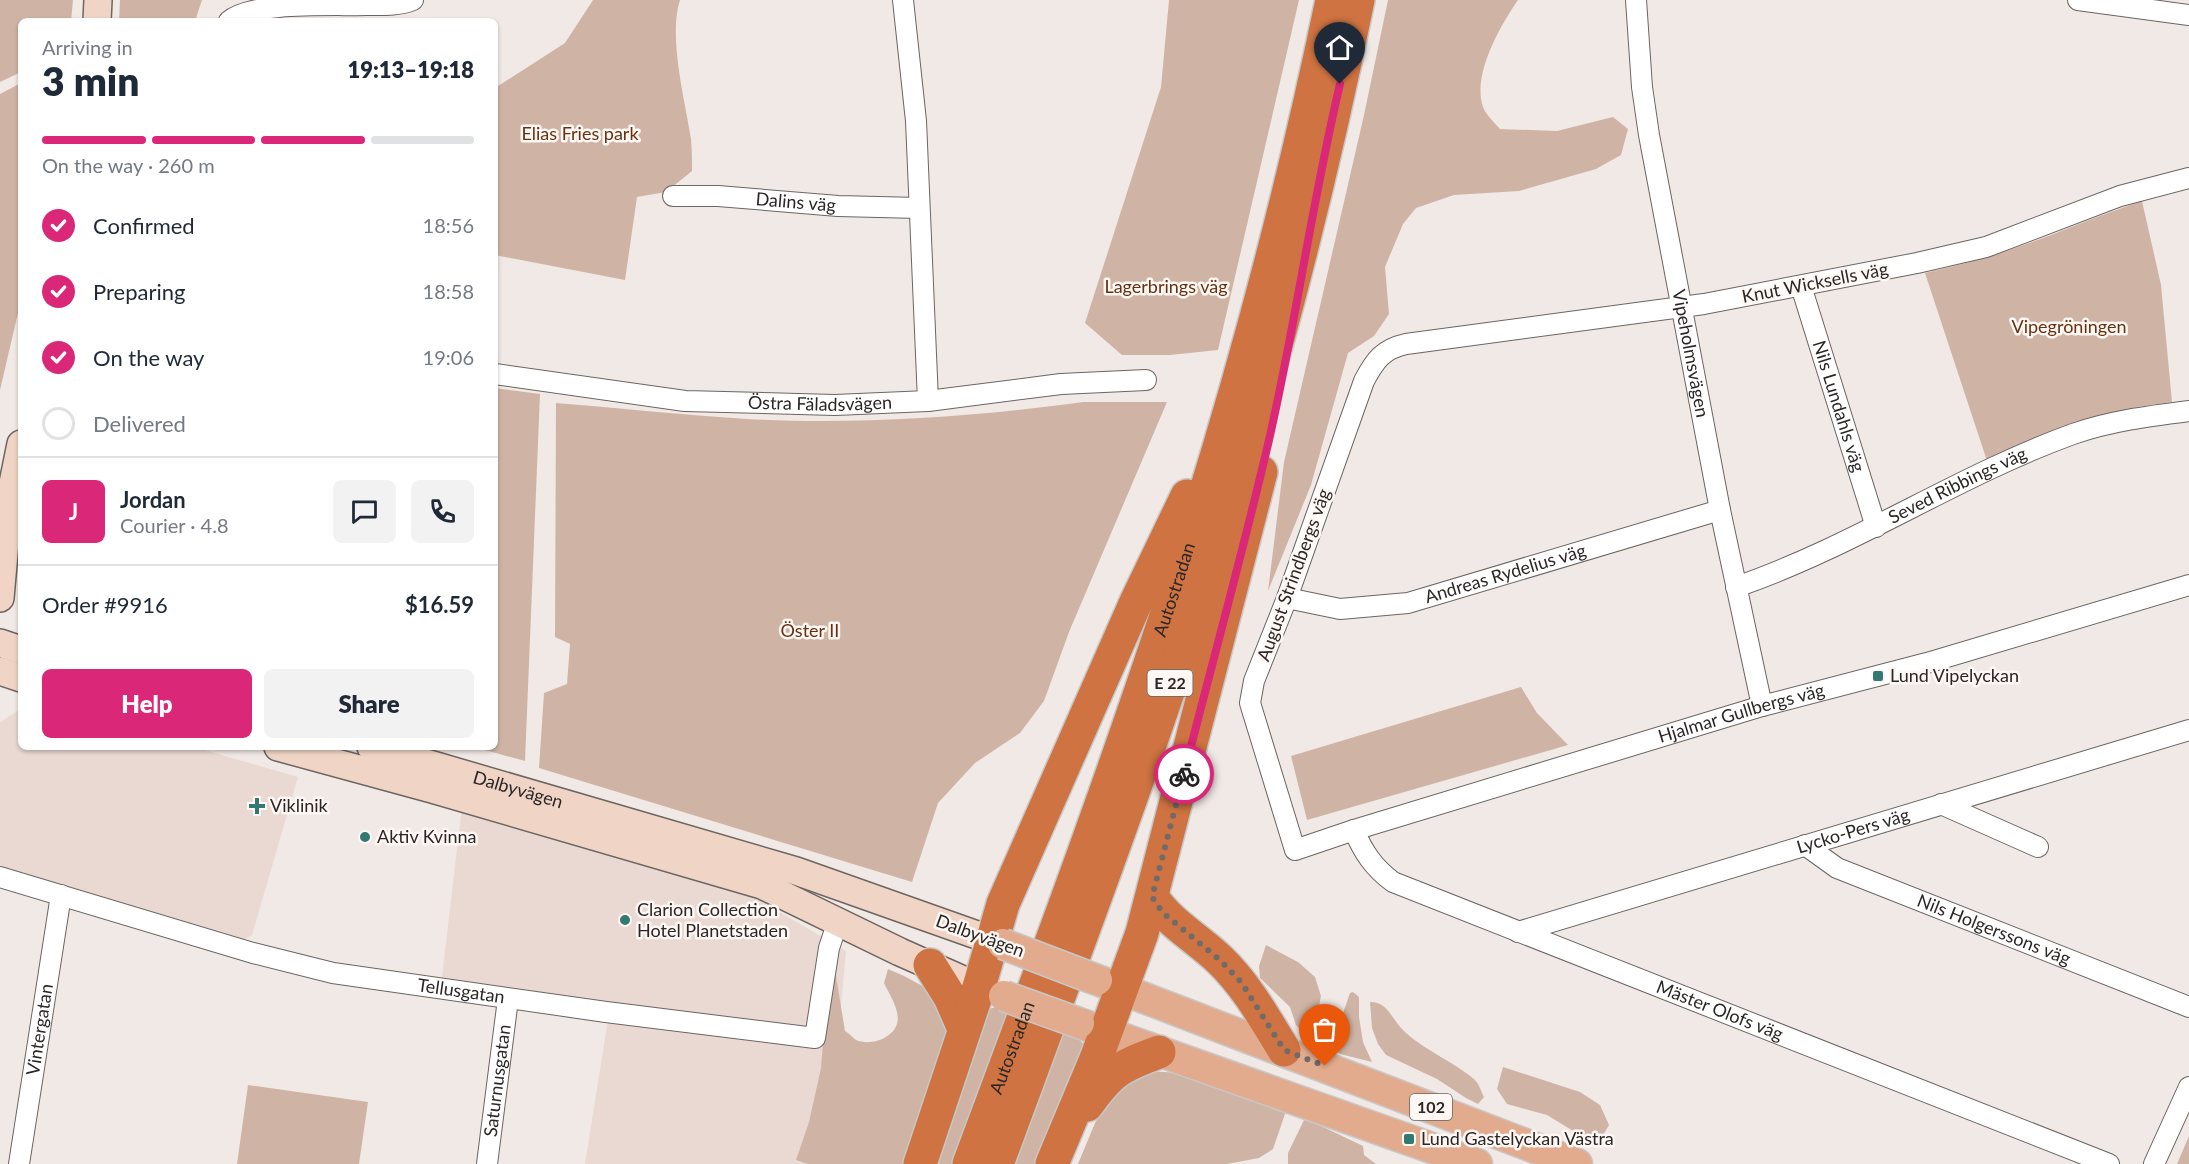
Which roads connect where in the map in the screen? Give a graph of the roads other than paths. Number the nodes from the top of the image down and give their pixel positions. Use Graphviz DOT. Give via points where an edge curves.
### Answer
graph roads {
  1 [pos="98,0"];
  2 [pos="413,0"];
  3 [pos="903,0"];
  4 [pos="1332,0"];
  5 [pos="1358,0"];
  6 [pos="1636,0"];
  7 [pos="2078,0"];
  8 [pos="2189,15"];
  9 [pos="96,18"];
  10 [pos="232,18"];
  11 [pos="2189,178"];
  12 [pos="1316,194"];
  13 [pos="673,196"];
  14 [pos="919,208"];
  15 [pos="1801,286"];
  16 [pos="1682,307"];
  17 [pos="1431,341"];
  18 [pos="498,374"];
  19 [pos="1146,380"];
  20 [pos="928,400"];
  21 [pos="1230,411"];
  22 [pos="2189,411"];
  23 [pos="18,457"];
  24 [pos="1720,510"];
  25 [pos="4,519"];
  26 [pos="1876,527"];
  27 [pos="2189,585"];
  28 [pos="1736,587"];
  29 [pos="0,598"];
  30 [pos="1287,598"];
  31 [pos="0,643"];
  32 [pos="18,649"];
  33 [pos="0,671"];
  34 [pos="18,677"];
  35 [pos="1762,706"];
  36 [pos="2189,730"];
  37 [pos="289,750"];
  38 [pos="381,750"];
  39 [pos="1941,804"];
  40 [pos="1354,830"];
  41 [pos="1805,845"];
  42 [pos="2038,847"];
  43 [pos="1295,850"];
  44 [pos="0,877"];
  45 [pos="61,895"];
  46 [pos="1152,897"];
  47 [pos="838,921"];
  48 [pos="1518,932"];
  49 [pos="997,942"];
  50 [pos="930,965"];
  51 [pos="1109,984"];
  52 [pos="992,991"];
  53 [pos="508,999"];
  54 [pos="2189,1007"];
  55 [pos="1092,1028"];
  56 [pos="964,1029"];
  57 [pos="1284,1050"];
  58 [pos="1159,1052"];
  59 [pos="2189,1087"];
  60 [pos="1057,1152"];
  61 [pos="19,1164"];
  62 [pos="487,1164"];
  63 [pos="920,1164"];
  64 [pos="969,1164"];
  65 [pos="997,1164"];
  66 [pos="1477,1164"];
  67 [pos="1577,1164"];
  68 [pos="2109,1164"];
  69 [pos="2154,1164"];
  1 -- 9 [label="main road"];
  2 -- 10 [label="street" via="378,5 286,6"];
  3 -- 14 [label="street" via="916,122"];
  4 -- 21 [label="highway, Autostradan / E 22" via="1288,190"];
  5 -- 12 [label="highway, Autostradan / E 22"];
  6 -- 16 [label="street, Vipeholmsvägen" via="1649,135"];
  7 -- 8 [label="street"];
  11 -- 15 [label="street, Knut Wicksells väg" via="2120,196 1986,247"];
  12 -- 46 [label="highway" via="1269,440"];
  12 -- 65 [label="highway, Autostradan / E 22" via="1240,469 1191,623"];
  13 -- 14 [label="street, Dalins väg"];
  14 -- 20 [label="street"];
  15 -- 16 [label="street, Knut Wicksells väg"];
  15 -- 26 [label="street, Nils Lundahls väg"];
  16 -- 17 [label="street, Knut Wicksells väg"];
  16 -- 24 [label="street, Vipeholmsvägen"];
  17 -- 30 [label="street, August Strindbergs väg" via="1387,350 1374,362"];
  18 -- 20 [label="street, Östra Fäladsvägen" via="685,400 834,405"];
  19 -- 20 [label="street, Östra Fäladsvägen" via="1061,384"];
  21 -- 49 [label="highway" via="1136,602 1003,903"];
  21 -- 64 [label="highway, Autostradan / E 22" via="1166,615"];
  22 -- 26 [label="street, Seved Ribbings väg" via="2127,420 2074,434 1987,471"];
  23 -- 25 [label="main road"];
  24 -- 28 [label="street, Vipeholmsvägen"];
  24 -- 30 [label="street, Andreas Rydelius väg" via="1408,603 1340,609"];
  25 -- 29 [label="main road"];
  26 -- 28 [label="street, Seved Ribbings väg"];
  27 -- 35 [label="street, Hjalmar Gullbergs väg" via="1927,663"];
  28 -- 35 [label="street, Vipeholmsvägen"];
  30 -- 43 [label="street, August Strindbergs väg" via="1254,681 1250,703"];
  31 -- 32 [label="main road"];
  33 -- 34 [label="main road"];
  35 -- 40 [label="street, Hjalmar Gullbergs väg"];
  36 -- 39 [label="street, Lycko-Pers väg"];
  37 -- 47 [label="main road, Dalbyvägen" via="762,885"];
  38 -- 49 [label="main road, Dalbyvägen" via="796,871"];
  39 -- 41 [label="street, Lycko-Pers väg"];
  39 -- 42 [label="street"];
  40 -- 43 [label="street, Hjalmar Gullbergs väg"];
  40 -- 48 [label="street, Mäster Olofs väg" via="1368,858 1393,882"];
  41 -- 48 [label="street, Lycko-Pers väg"];
  41 -- 54 [label="street, Nils Holgerssons väg" via="1837,868"];
  44 -- 45 [label="street, Tellusgatan"];
  45 -- 53 [label="street, Tellusgatan" via="333,974"];
  45 -- 61 [label="street, Vintergatan"];
  46 -- 51 [label="highway"];
  46 -- 57 [label="highway" via="1163,913 1241,982"];
  47 -- 50 [label="main road, Dalbyvägen"];
  47 -- 53 [label="street, Tellusgatan" via="829,948 815,1038"];
  48 -- 68 [label="street, Mäster Olofs väg"];
  49 -- 51 [label="main road, Dalbyvägen / 102, bridge"];
  49 -- 52 [label="highway"];
  50 -- 52 [label="main road, Dalbyvägen"];
  50 -- 56 [label="highway"];
  51 -- 55 [label="highway"];
  51 -- 57 [label="main road, Dalbyvägen / 102"];
  52 -- 55 [label="main road, Dalbyvägen / 102, bridge"];
  52 -- 56 [label="highway"];
  53 -- 62 [label="street, Saturnusgatan"];
  55 -- 58 [label="main road, Dalbyvägen / 102"];
  55 -- 60 [label="highway"];
  56 -- 63 [label="highway"];
  57 -- 67 [label="main road, Dalbyvägen / 102"];
  58 -- 60 [label="highway" via="1116,1070 1099,1088"];
  58 -- 66 [label="main road, Dalbyvägen / 102"];
  59 -- 69 [label="street"];
}
